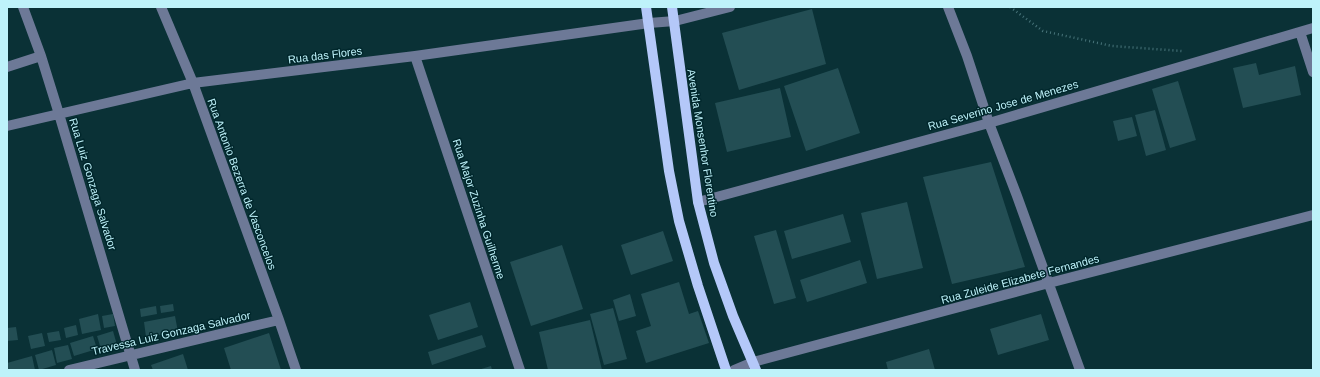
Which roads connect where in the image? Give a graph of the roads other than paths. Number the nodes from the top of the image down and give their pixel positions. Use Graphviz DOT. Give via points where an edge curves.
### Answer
graph roads {
  1 [pos="23,7"];
  2 [pos="162,7"];
  3 [pos="646,7"];
  4 [pos="672,7"];
  5 [pos="730,7"];
  6 [pos="948,7"];
  7 [pos="650,22"];
  8 [pos="675,22"];
  9 [pos="1313,28"];
  10 [pos="1300,32"];
  11 [pos="41,56"];
  12 [pos="415,56"];
  13 [pos="7,67"];
  14 [pos="1313,72"];
  15 [pos="193,83"];
  16 [pos="60,114"];
  17 [pos="989,123"];
  18 [pos="7,126"];
  19 [pos="698,202"];
  20 [pos="1313,215"];
  21 [pos="1049,283"];
  22 [pos="279,320"];
  23 [pos="131,354"];
  24 [pos="754,366"];
  25 [pos="69,370"];
  26 [pos="136,370"];
  27 [pos="296,370"];
  28 [pos="520,370"];
  29 [pos="726,370"];
  30 [pos="734,370"];
  31 [pos="1080,370"];
  1 -- 11 [label="street, Rua Luiz Gonzaga Salvador"];
  2 -- 15 [label="street, Rua Antonio Bezerra de Vasconcelos"];
  3 -- 7 [label="main road"];
  4 -- 8 [label="main road, Avenida Monsenhor Florentino"];
  5 -- 8 [label="street, Rua das Flores"];
  6 -- 17 [label="street"];
  7 -- 8 [label="street, Rua das Flores"];
  7 -- 12 [label="street, Rua das Flores"];
  7 -- 29 [label="main road" via="669,171 679,221"];
  8 -- 19 [label="main road, Avenida Monsenhor Florentino"];
  9 -- 10 [label="street, Rua Severino Jose de Menezes"];
  10 -- 14 [label="street"];
  10 -- 17 [label="street, Rua Severino Jose de Menezes"];
  11 -- 13 [label="street"];
  11 -- 16 [label="street, Rua Luiz Gonzaga Salvador"];
  12 -- 15 [label="street, Rua das Flores"];
  12 -- 28 [label="street, Rua Major Zuzinha Guilherme"];
  15 -- 16 [label="street, Rua das Flores"];
  15 -- 22 [label="street, Rua Antonio Bezerra de Vasconcelos"];
  16 -- 18 [label="street, Rua das Flores"];
  16 -- 23 [label="street, Rua Luiz Gonzaga Salvador"];
  17 -- 19 [label="street, Rua Severino Jose de Menezes"];
  17 -- 21 [label="street"];
  19 -- 24 [label="main road, Avenida Monsenhor Florentino" via="714,263"];
  20 -- 21 [label="street, Rua Zuleide Elizabete Fernandes"];
  21 -- 24 [label="street, Rua Zuleide Elizabete Fernandes"];
  21 -- 31 [label="street"];
  22 -- 23 [label="street, Travessa Luiz Gonzaga Salvador"];
  22 -- 27 [label="street, Rua Antonio Bezerra de Vasconcelos"];
  23 -- 25 [label="street, Travessa Luiz Gonzaga Salvador"];
  23 -- 26 [label="street, Rua Luiz Gonzaga Salvador"];
  24 -- 30 [label="street, Rua Zuleide Elizabete Fernandes"];
}
